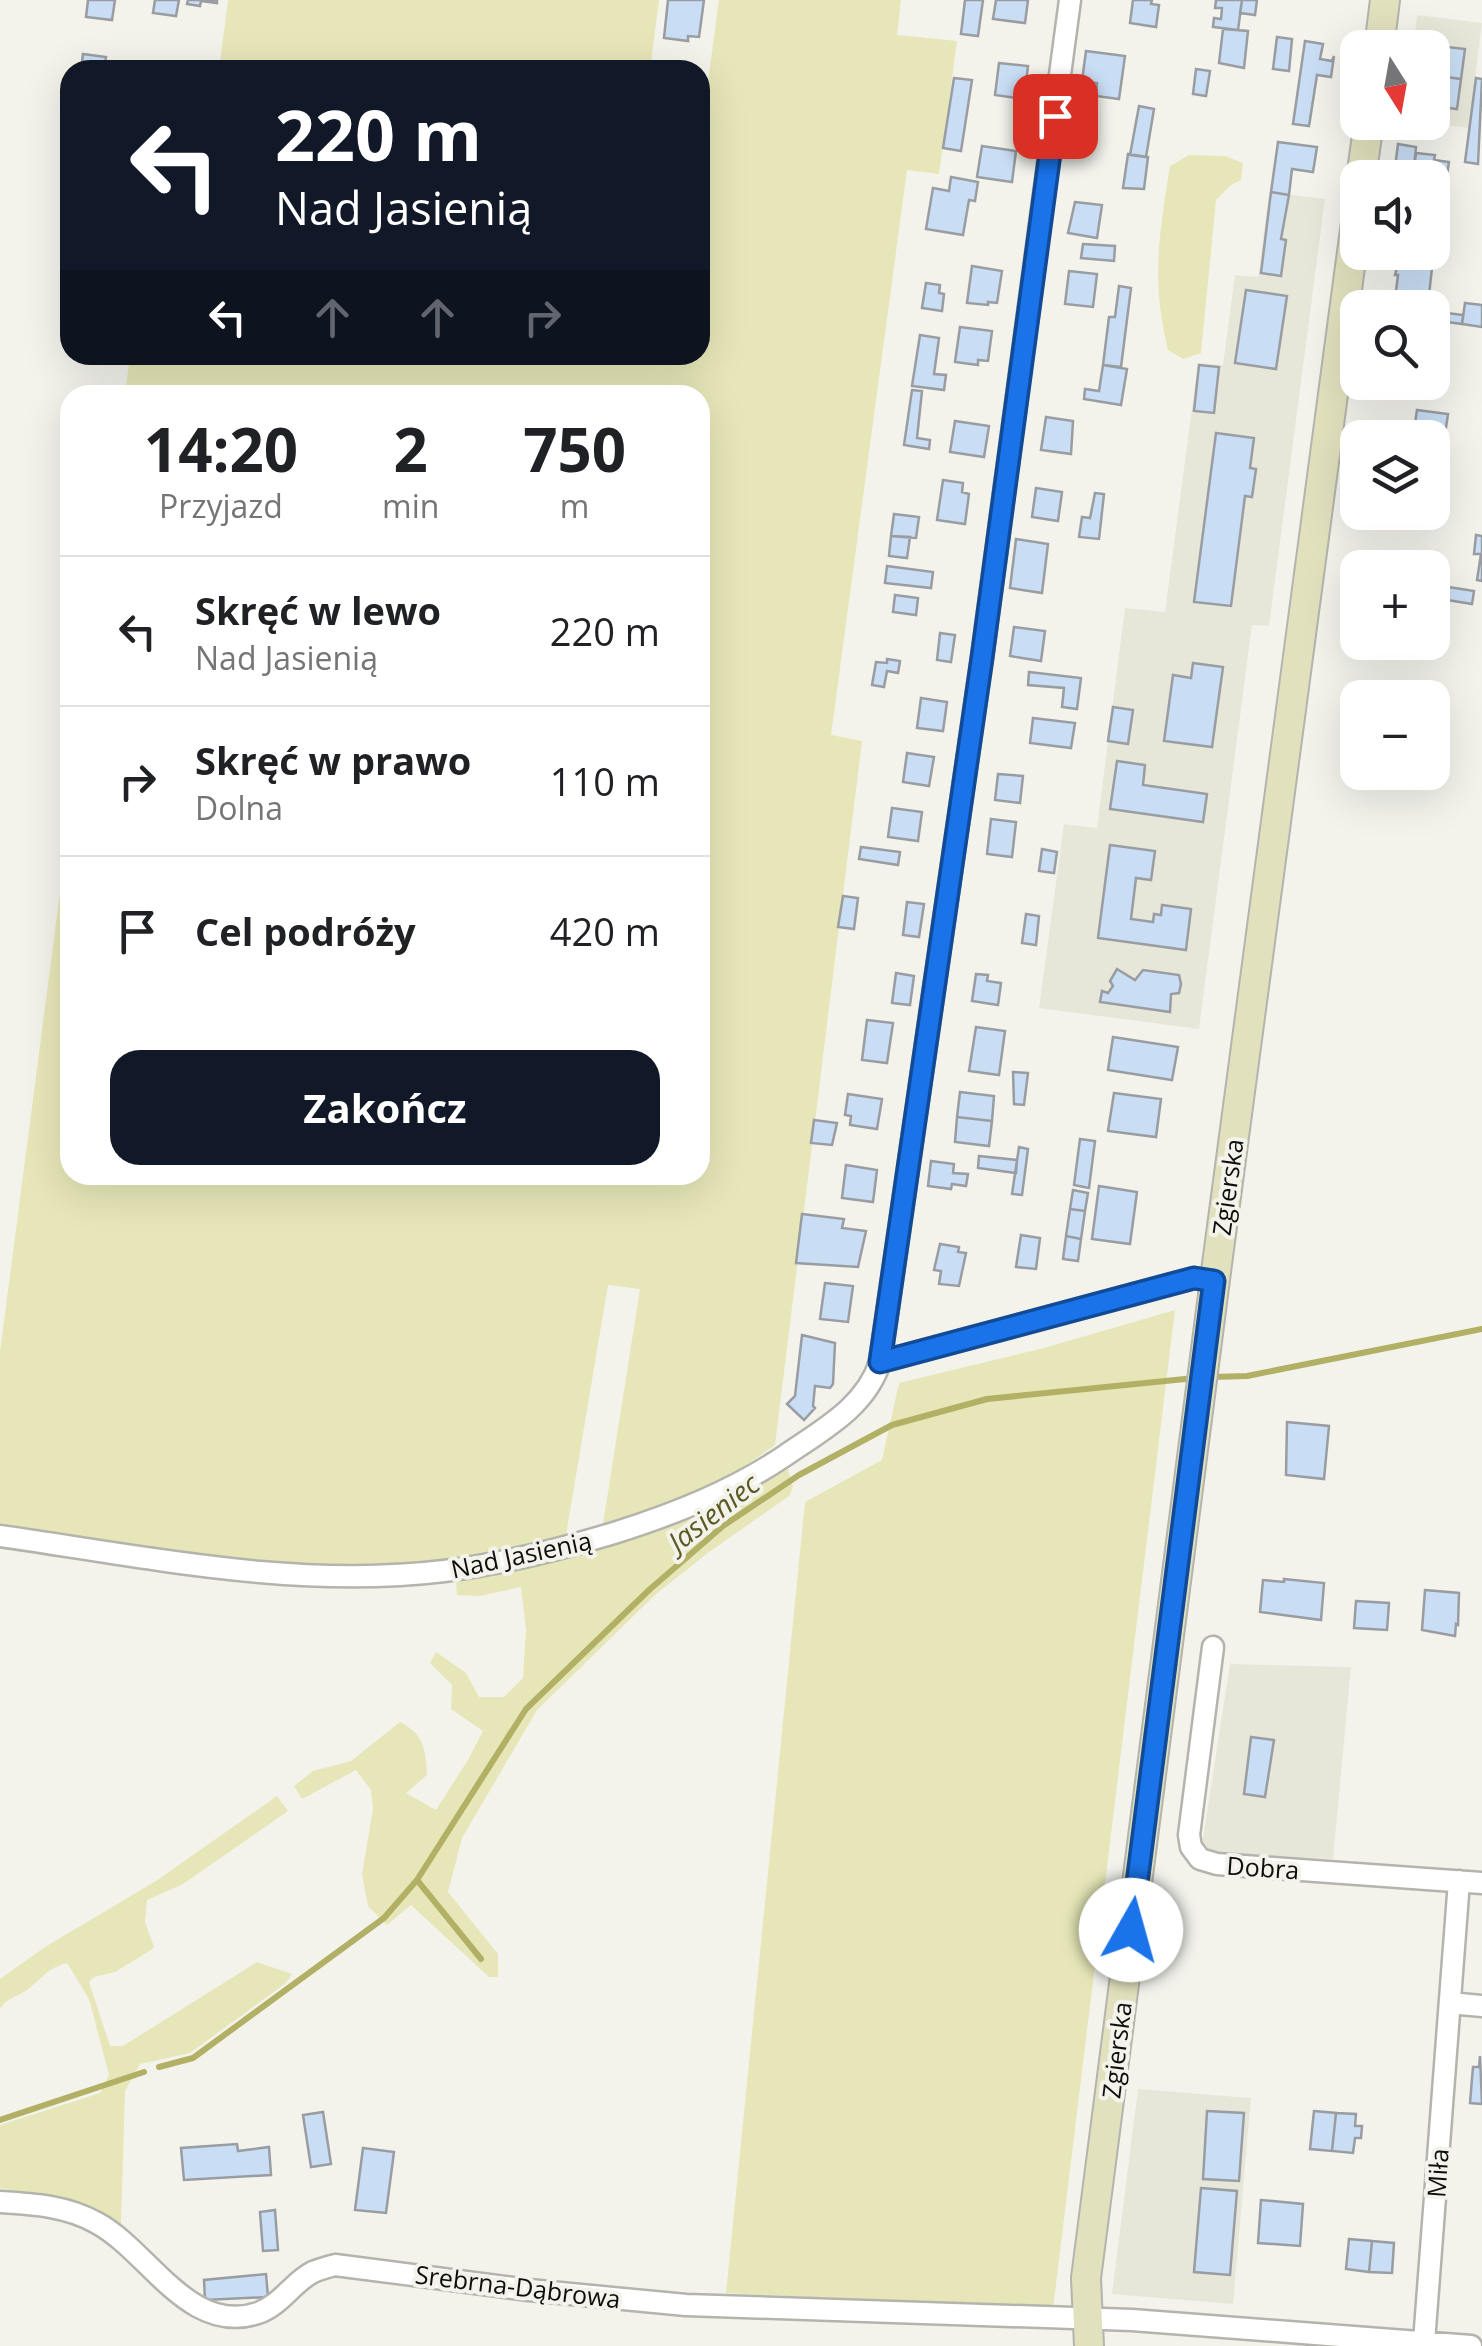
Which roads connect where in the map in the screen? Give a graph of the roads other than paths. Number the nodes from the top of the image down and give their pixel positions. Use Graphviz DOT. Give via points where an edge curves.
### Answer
graph roads {
  1 [pos="1070,0"];
  2 [pos="1385,0"];
  3 [pos="1381,30"];
  4 [pos="1350,270"];
  5 [pos="1214,1281"];
  6 [pos="880,1362"];
  7 [pos="0,1536"];
  8 [pos="1213,1648"];
  9 [pos="1459,1882"];
  10 [pos="1482,1883"];
  11 [pos="1450,2003"];
  12 [pos="1482,2006"];
  13 [pos="0,2202"];
  14 [pos="1087,2318"];
  15 [pos="1424,2342"];
  16 [pos="1089,2346"];
  17 [pos="1471,2346"];
  1 -- 6 [label="street"];
  2 -- 3 [label="main road"];
  4 -- 5 [label="main road, Zgierska"];
  5 -- 6 [label="street" via="1194,1278"];
  5 -- 14 [label="main road, Zgierska" via="1086,2278"];
  6 -- 7 [label="street, Nad Jasienią" via="858,1402 751,1478 666,1515 544,1554 416,1574 290,1574"];
  8 -- 9 [label="street, Dobra" via="1189,1836 1200,1859"];
  9 -- 10 [label="street, Dobra"];
  9 -- 11 [label="street, Miła"];
  11 -- 12 [label="street"];
  11 -- 15 [label="street, Miła"];
  13 -- 14 [label="street, Srebrna-Dąbrowa" via="60,2208 98,2223 186,2299 220,2316 258,2313 311,2273 335,2264 686,2306"];
  14 -- 15 [label="street, Srebrna-Dąbrowa"];
  14 -- 16 [label="main road, Zgierska"];
  15 -- 17 [label="street, Srebrna-Dąbrowa"];
}
